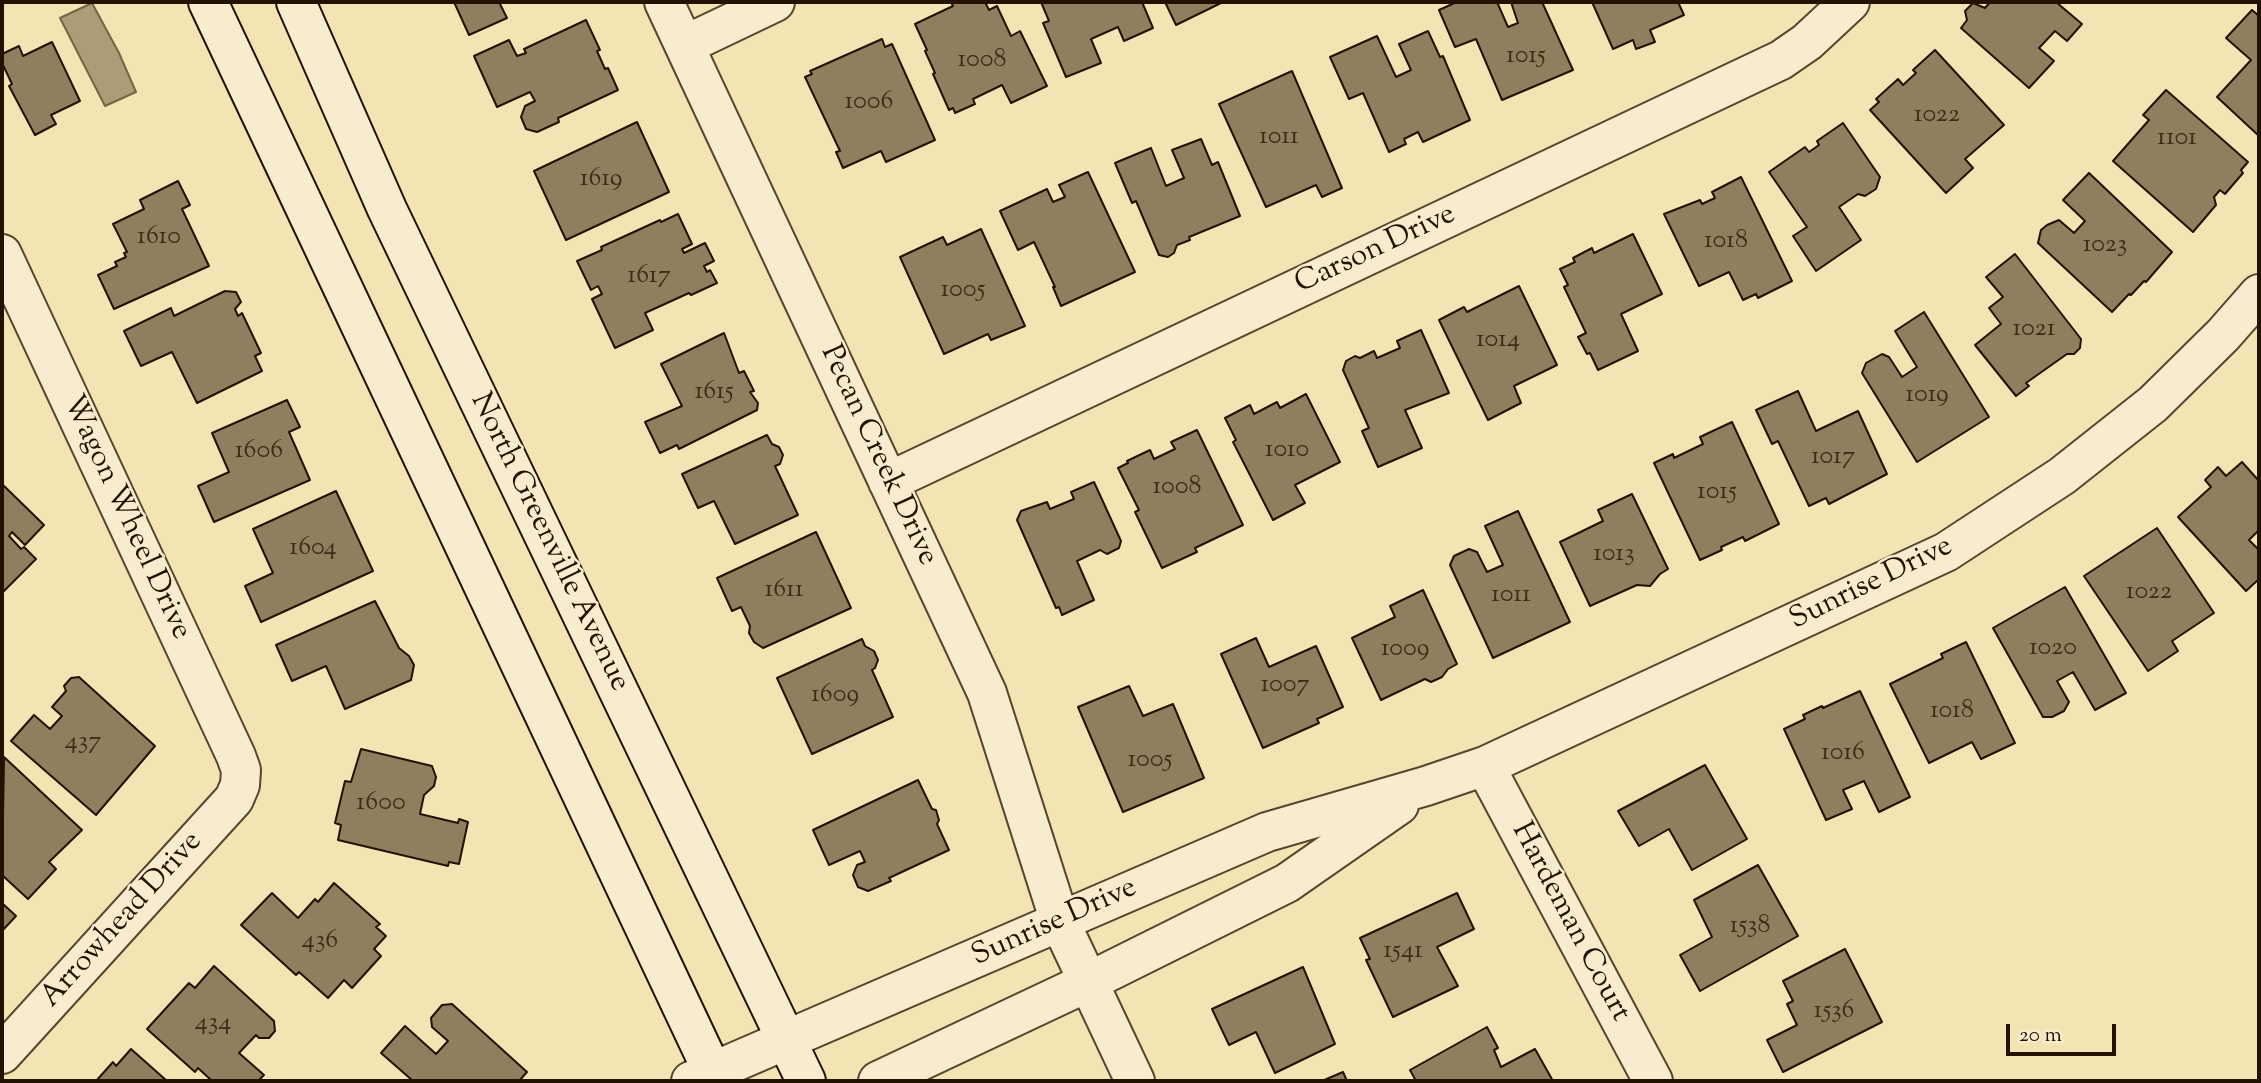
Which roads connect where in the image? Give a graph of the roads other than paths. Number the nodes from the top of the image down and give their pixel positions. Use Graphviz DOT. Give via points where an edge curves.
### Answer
graph roads {
  1 [pos="208,2"];
  2 [pos="296,2"];
  3 [pos="664,2"];
  4 [pos="775,2"];
  5 [pos="1850,2"];
  6 [pos="685,45"];
  7 [pos="2,254"];
  8 [pos="2259,294"];
  9 [pos="13,309"];
  10 [pos="888,482"];
  11 [pos="1485,766"];
  12 [pos="240,785"];
  13 [pos="1426,786"];
  14 [pos="1060,922"];
  15 [pos="1088,982"];
  16 [pos="788,1041"];
  17 [pos="2,1054"];
  18 [pos="707,1079"];
  19 [pos="806,1081"];
  20 [pos="878,1081"];
  21 [pos="1135,1081"];
  22 [pos="1653,1081"];
  1 -- 18 [label="street"];
  2 -- 16 [label="street, North Greenville Avenue" via="387,209"];
  3 -- 6 [label="street, Pecan Creek Drive"];
  4 -- 6 [label="street"];
  5 -- 10 [label="street, Carson Drive" via="1781,60"];
  6 -- 10 [label="street, Pecan Creek Drive"];
  7 -- 9 [label="street, Wagon Wheel Drive"];
  8 -- 11 [label="street, Sunrise Drive" via="2153,404 2063,476 1946,552"];
  9 -- 12 [label="street, Wagon Wheel Drive" via="236,755"];
  10 -- 14 [label="street, Pecan Creek Drive" via="995,712"];
  11 -- 13 [label="street, Sunrise Drive"];
  11 -- 22 [label="street, Hardeman Court"];
  12 -- 17 [label="street, Arrowhead Drive" via="234,799"];
  13 -- 14 [label="street, Sunrise Drive" via="1266,832"];
  13 -- 15 [label="street, Sunrise Drive" via="1287,883"];
  14 -- 15 [label="street, Pecan Creek Drive"];
  14 -- 16 [label="street, Sunrise Drive"];
  15 -- 20 [label="street, Sunrise Drive"];
  15 -- 21 [label="street, Pecan Creek Drive"];
  16 -- 18 [label="street, Sunrise Drive"];
  16 -- 19 [label="street, North Greenville Avenue"];
}
